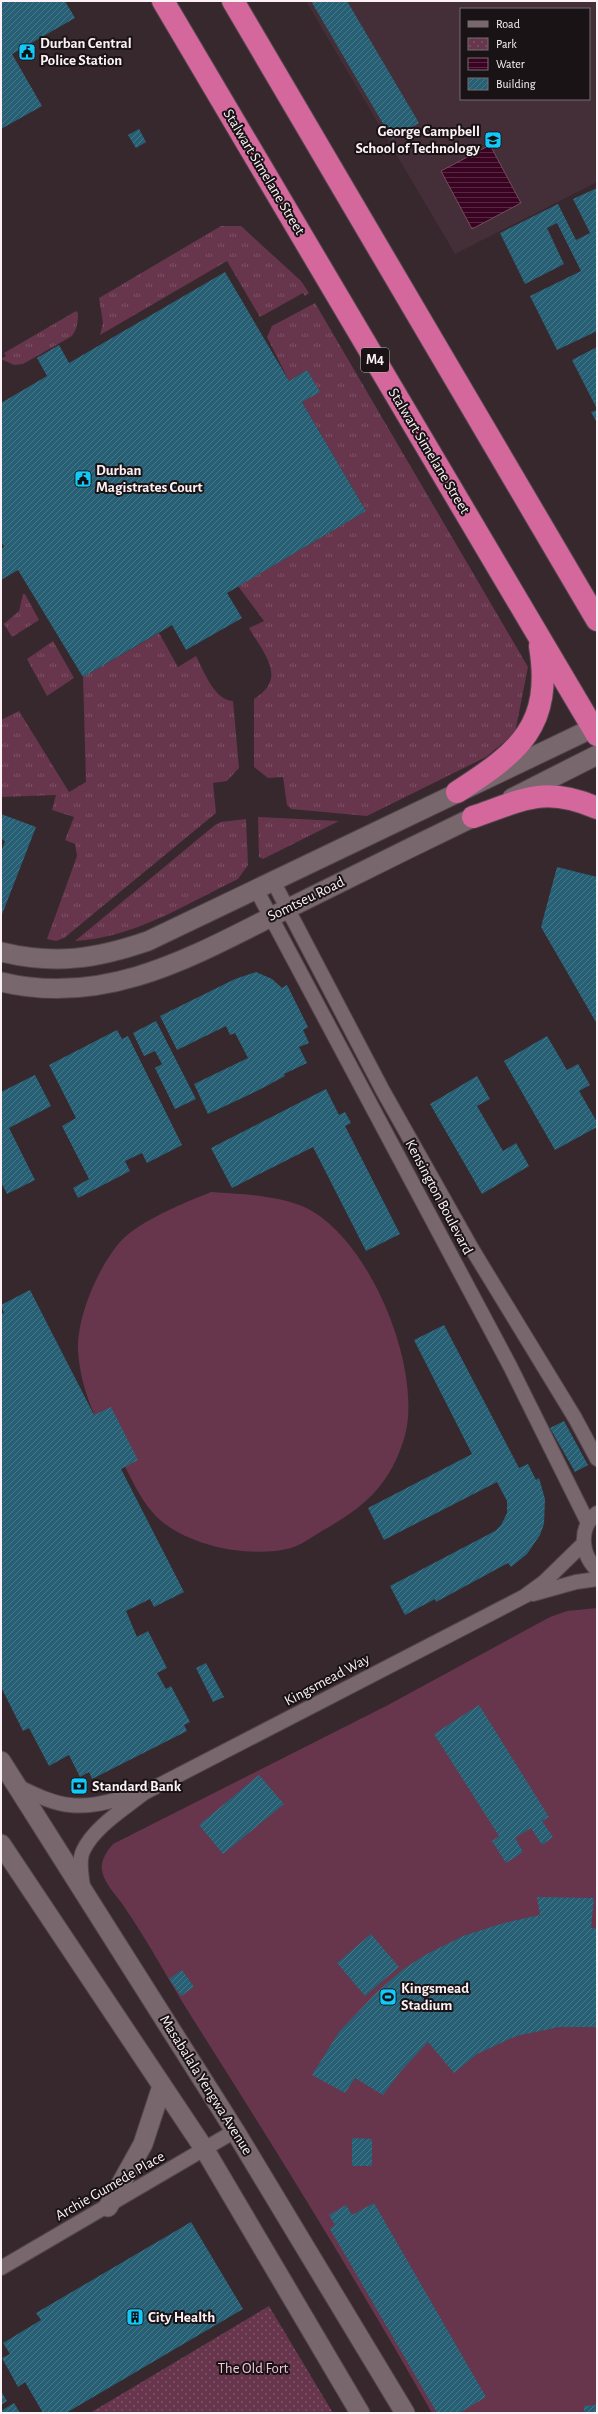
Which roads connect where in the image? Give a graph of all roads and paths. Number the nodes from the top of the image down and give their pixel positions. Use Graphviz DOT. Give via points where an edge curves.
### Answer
graph roads {
  1 [pos="163,1"];
  2 [pos="233,1"];
  3 [pos="536,516"];
  4 [pos="597,598"];
  5 [pos="597,620"];
  6 [pos="538,635"];
  7 [pos="596,730"];
  8 [pos="597,755"];
  9 [pos="457,792"];
  10 [pos="597,808"];
  11 [pos="472,817"];
  12 [pos="273,881"];
  13 [pos="256,889"];
  14 [pos="287,909"];
  15 [pos="270,917"];
  16 [pos="1,952"];
  17 [pos="1,982"];
  18 [pos="597,1459"];
  19 [pos="593,1518"];
  20 [pos="583,1544"];
  21 [pos="597,1570"];
  22 [pos="597,1580"];
  23 [pos="525,1596"];
  24 [pos="1,1761"];
  25 [pos="17,1786"];
  26 [pos="144,1793"];
  27 [pos="1,1844"];
  28 [pos="83,1890"];
  29 [pos="162,2086"];
  30 [pos="235,2131"];
  31 [pos="205,2150"];
  32 [pos="108,2207"];
  33 [pos="1,2268"];
  34 [pos="360,2413"];
  35 [pos="405,2413"];
  1 -- 6 [label="highway, Stalwart Simelane Street / M4"];
  2 -- 3 [label="highway"];
  3 -- 4 [label="highway"];
  3 -- 5 [label="highway"];
  6 -- 7 [label="highway, Stalwart Simelane Street / M4"];
  6 -- 9 [label="highway" via="544,683 536,717 527,733 497,767"];
  7 -- 9 [label="main road, Somtseu Road"];
  8 -- 11 [label="main road, Somtseu Road"];
  9 -- 12 [label="main road, Somtseu Road"];
  10 -- 11 [label="highway" via="578,800 554,795 531,797"];
  11 -- 14 [label="main road, Somtseu Road"];
  12 -- 13 [label="main road, Somtseu Road"];
  12 -- 14 [label="street, Kensington Boulevard"];
  13 -- 15 [label="street, Kensington Boulevard"];
  13 -- 16 [label="main road, Somtseu Road" via="148,941 88,958 52,960"];
  14 -- 15 [label="main road, Somtseu Road"];
  14 -- 18 [label="street, Kensington Boulevard" via="383,1091 472,1249 575,1418"];
  15 -- 17 [label="main road, Somtseu Road" via="175,964 106,985 73,989"];
  15 -- 19 [label="street, Kensington Boulevard"];
  19 -- 20 [label="street"];
  20 -- 21 [label="street" via="585,1554"];
  20 -- 23 [label="street, Kingsmead Way" via="544,1582"];
  22 -- 23 [label="street, Kingsmead Way" via="576,1582"];
  23 -- 26 [label="street, Kingsmead Way"];
  24 -- 25 [label="main road, Masabalala Yengwa Avenue"];
  25 -- 26 [label="street, Kingsmead Way" via="56,1803 70,1806 94,1805"];
  25 -- 28 [label="main road, Masabalala Yengwa Avenue"];
  26 -- 28 [label="street, Kingsmead Way" via="111,1819 83,1851"];
  27 -- 29 [label="main road"];
  28 -- 30 [label="main road, Masabalala Yengwa Avenue"];
  29 -- 31 [label="main road"];
  29 -- 32 [label="main road" via="143,2144"];
  30 -- 31 [label="street, Archie Gumede Place"];
  30 -- 35 [label="main road, Masabalala Yengwa Avenue"];
  31 -- 32 [label="street, Archie Gumede Place"];
  31 -- 34 [label="main road"];
  32 -- 33 [label="street, Archie Gumede Place"];
}
